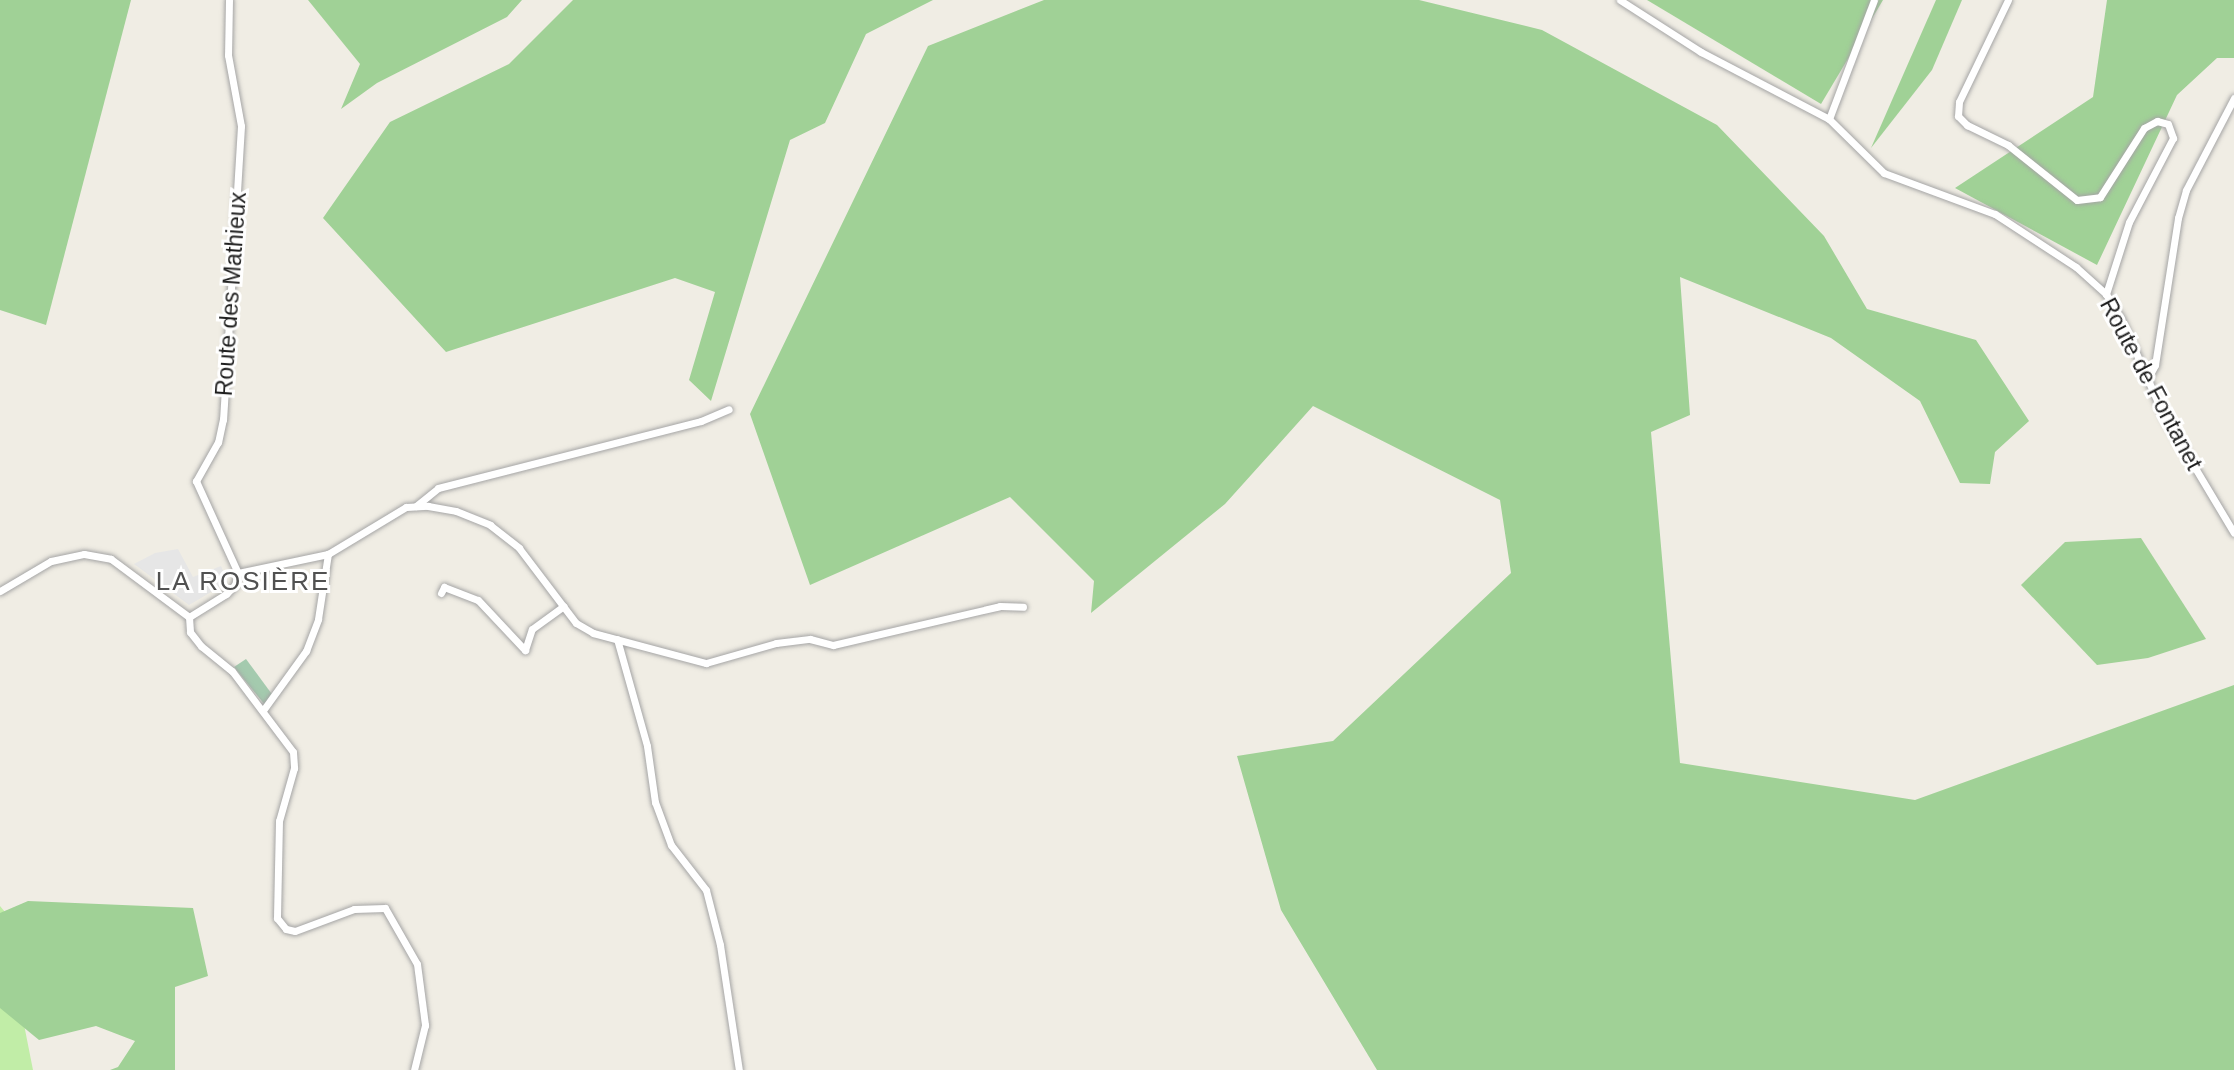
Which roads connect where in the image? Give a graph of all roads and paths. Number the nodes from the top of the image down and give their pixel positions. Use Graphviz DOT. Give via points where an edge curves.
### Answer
graph roads {
  1 [pos="229,0"];
  2 [pos="1620,0"];
  3 [pos="1874,0"];
  4 [pos="2008,0"];
  5 [pos="2234,98"];
  6 [pos="1829,118"];
  7 [pos="2106,294"];
  8 [pos="2148,378"];
  9 [pos="729,409"];
  10 [pos="416,507"];
  11 [pos="2234,533"];
  12 [pos="327,554"];
  13 [pos="238,573"];
  14 [pos="0,591"];
  15 [pos="441,593"];
  16 [pos="564,606"];
  17 [pos="1023,607"];
  18 [pos="189,617"];
  19 [pos="617,639"];
  20 [pos="264,709"];
  21 [pos="414,1070"];
  22 [pos="739,1070"];
  1 -- 13 [label="street, Route des Mathieux" via="228,55 241,126 223,419 218,442 197,481"];
  2 -- 6 [label="street, Route de Fontanet" via="1701,52"];
  3 -- 6 [label="street"];
  4 -- 7 [label="street" via="1959,102 1958,116 1967,125 2008,145 2077,200 2100,197 2144,128 2157,121 2168,124 2172,138 2140,197"];
  5 -- 8 [label="street" via="2186,190 2155,365"];
  6 -- 7 [label="street, Route de Fontanet" via="1884,173 1995,215 2077,267"];
  7 -- 8 [label="street, Route de Fontanet"];
  8 -- 11 [label="street, Route de Fontanet" via="2164,416"];
  9 -- 10 [label="street" via="701,421 438,488"];
  10 -- 12 [label="street" via="363,529"];
  10 -- 16 [label="street" via="456,511 490,525 519,548"];
  12 -- 13 [label="street"];
  12 -- 20 [label="street" via="318,619 306,651"];
  13 -- 18 [label="street" via="236,585 226,594"];
  14 -- 18 [label="street" via="51,562 84,554 111,559"];
  15 -- 16 [label="street" via="444,587 478,600 525,650 532,629"];
  16 -- 19 [label="street" via="576,623"];
  17 -- 19 [label="street" via="1000,606 833,645 810,639 776,643 706,663"];
  18 -- 20 [label="street" via="190,632 201,646 233,671"];
  19 -- 22 [label="street" via="648,746 655,802 671,845 706,890 720,945"];
  20 -- 21 [label="street" via="288,741 294,759 279,821 277,918 285,929 295,931 354,908 385,908 417,964 425,1025"];
}
